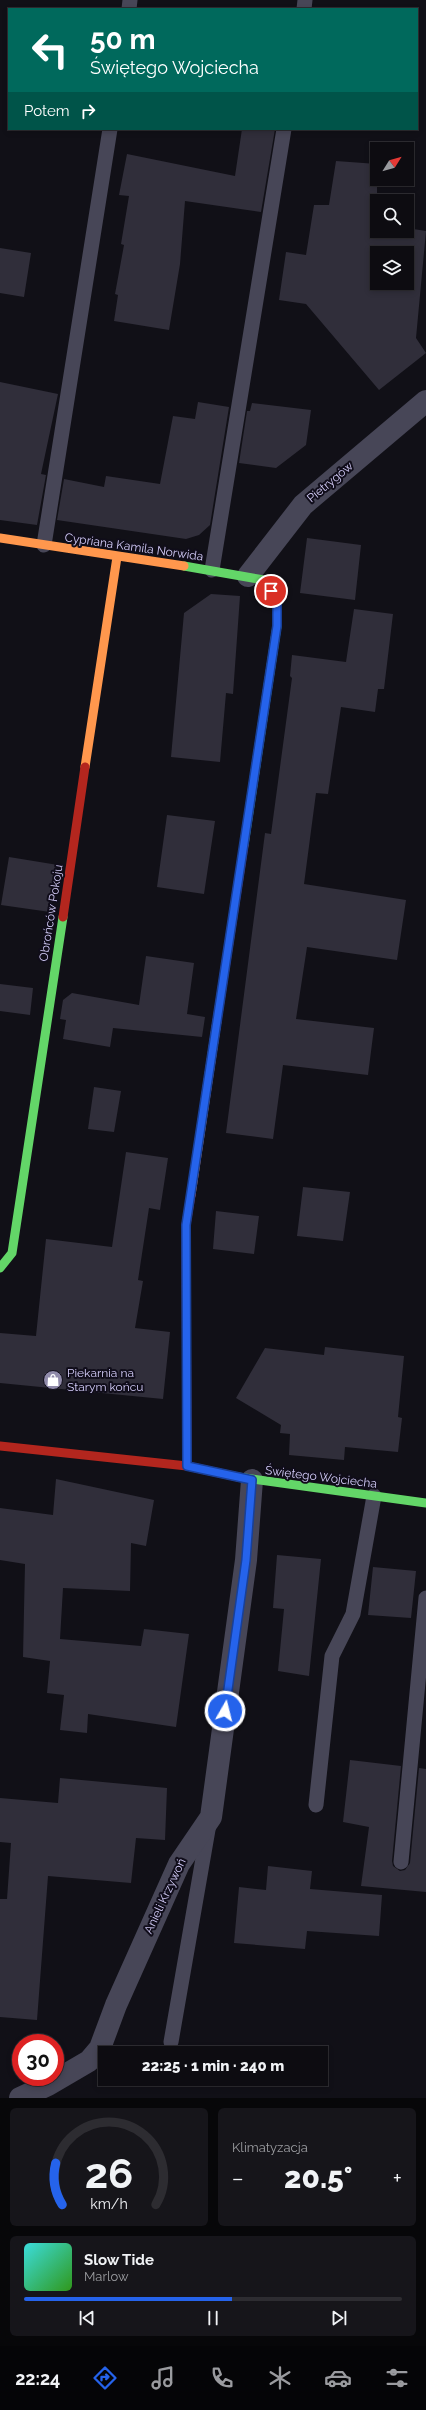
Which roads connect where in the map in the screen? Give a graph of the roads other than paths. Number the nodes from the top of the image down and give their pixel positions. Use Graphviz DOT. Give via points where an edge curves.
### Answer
graph roads {
  1 [pos="110,130"];
  2 [pos="284,130"];
  3 [pos="426,401"];
  4 [pos="0,538"];
  5 [pos="44,545"];
  6 [pos="117,557"];
  7 [pos="212,570"];
  8 [pos="256,578"];
  9 [pos="0,1268"];
  10 [pos="0,1446"];
  11 [pos="187,1466"];
  12 [pos="252,1480"];
  13 [pos="374,1496"];
  14 [pos="426,1502"];
  15 [pos="426,1598"];
  16 [pos="316,1805"];
  17 [pos="211,1817"];
  18 [pos="401,1862"];
  19 [pos="171,2042"];
  20 [pos="20,2098"];
  1 -- 5 [label="lane"];
  2 -- 7 [label="lane"];
  3 -- 8 [label="street, Pietrygów" via="303,505"];
  4 -- 5 [label="street, Cypriana Kamila Norwida"];
  5 -- 6 [label="street, Cypriana Kamila Norwida"];
  6 -- 7 [label="street, Cypriana Kamila Norwida"];
  6 -- 9 [label="street, Obrońców Pokoju" via="12,1253"];
  7 -- 8 [label="street, Cypriana Kamila Norwida"];
  8 -- 11 [label="street" via="277,602 277,626 186,1225"];
  10 -- 11 [label="street, Świętego Wojciecha"];
  11 -- 12 [label="street, Świętego Wojciecha"];
  12 -- 13 [label="street, Świętego Wojciecha"];
  12 -- 17 [label="street, Anieli Krzywoń" via="246,1560"];
  13 -- 14 [label="street, Świętego Wojciecha"];
  13 -- 16 [label="lane" via="353,1614 332,1656"];
  15 -- 18 [label="lane"];
  17 -- 19 [label="lane"];
  17 -- 20 [label="street, Anieli Krzywoń" via="179,1864 116,2005 100,2048 89,2061"];
}
